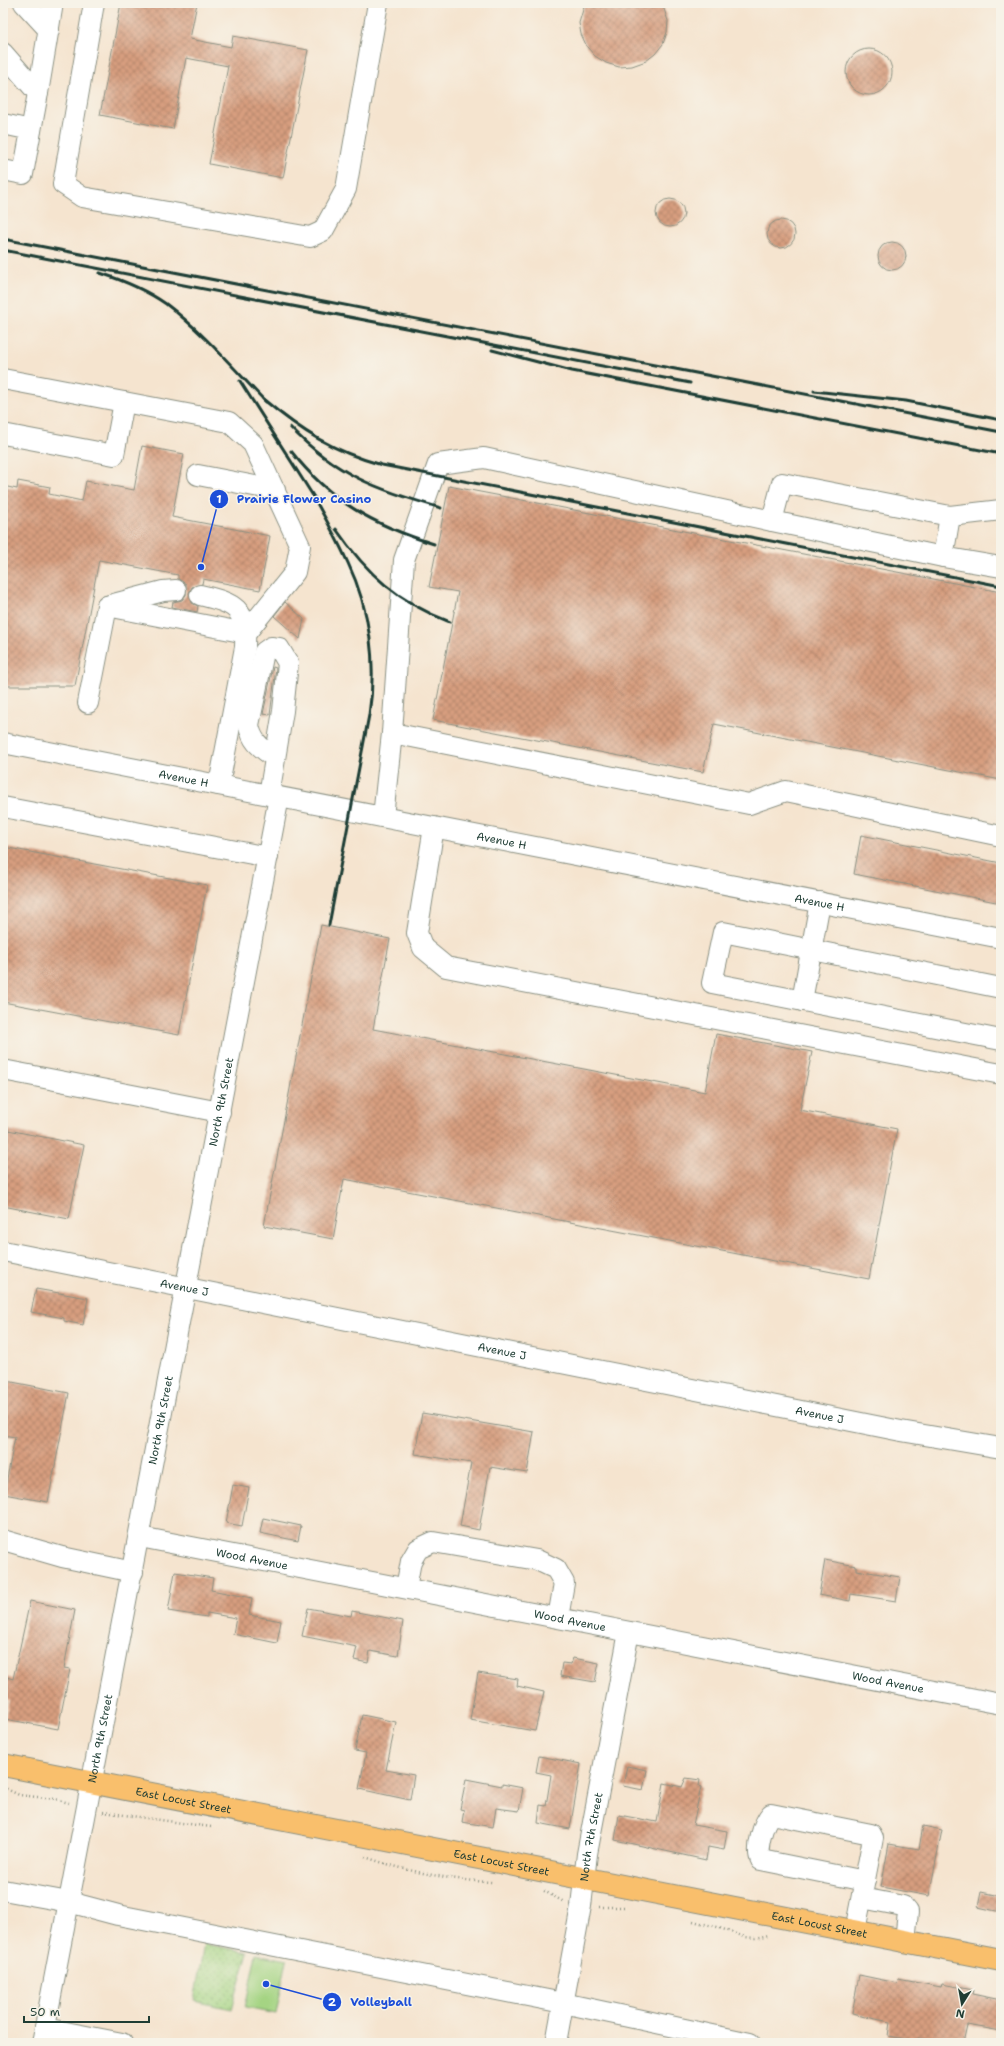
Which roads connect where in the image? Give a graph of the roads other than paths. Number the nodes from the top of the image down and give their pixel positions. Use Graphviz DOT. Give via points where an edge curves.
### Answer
graph roads {
  1 [pos="24,3"];
  2 [pos="53,3"];
  3 [pos="94,3"];
  4 [pos="378,3"];
  5 [pos="49,30"];
  6 [pos="3,53"];
  7 [pos="38,93"];
  8 [pos="4,124"];
  9 [pos="31,130"];
  10 [pos="3,170"];
  11 [pos="3,379"];
  12 [pos="124,402"];
  13 [pos="3,434"];
  14 [pos="198,475"];
  15 [pos="275,490"];
  16 [pos="1001,510"];
  17 [pos="950,516"];
  18 [pos="772,521"];
  19 [pos="943,557"];
  20 [pos="1001,568"];
  21 [pos="176,590"];
  22 [pos="200,596"];
  23 [pos="107,606"];
  24 [pos="246,633"];
  25 [pos="88,702"];
  26 [pos="392,733"];
  27 [pos="3,743"];
  28 [pos="275,758"];
  29 [pos="219,786"];
  30 [pos="274,796"];
  31 [pos="3,807"];
  32 [pos="384,818"];
  33 [pos="434,827"];
  34 [pos="1001,836"];
  35 [pos="268,857"];
  36 [pos="820,902"];
  37 [pos="1001,938"];
  38 [pos="811,950"];
  39 [pos="1001,988"];
  40 [pos="802,1001"];
  41 [pos="1001,1040"];
  42 [pos="3,1070"];
  43 [pos="1001,1074"];
  44 [pos="220,1112"];
  45 [pos="3,1251"];
  46 [pos="186,1287"];
  47 [pos="1001,1448"];
  48 [pos="140,1537"];
  49 [pos="3,1540"];
  50 [pos="133,1572"];
  51 [pos="406,1588"];
  52 [pos="558,1618"];
  53 [pos="629,1632"];
  54 [pos="1001,1704"];
  55 [pos="3,1765"];
  56 [pos="92,1782"];
  57 [pos="584,1879"];
  58 [pos="863,1889"];
  59 [pos="3,1890"];
  60 [pos="69,1902"];
  61 [pos="855,1931"];
  62 [pos="905,1941"];
  63 [pos="1001,1960"];
  64 [pos="563,2003"];
  65 [pos="44,2035"];
  66 [pos="122,2043"];
  67 [pos="556,2043"];
  68 [pos="750,2043"];
  1 -- 5 [label="street"];
  2 -- 5 [label="street"];
  3 -- 4 [label="street" via="63,184 82,197 310,237 323,231 346,189"];
  5 -- 7 [label="street"];
  6 -- 7 [label="street"];
  7 -- 9 [label="street"];
  8 -- 9 [label="street"];
  9 -- 10 [label="street" via="23,174"];
  11 -- 12 [label="street"];
  12 -- 13 [label="street" via="114,455"];
  12 -- 15 [label="street" via="229,422 253,444"];
  14 -- 15 [label="street"];
  15 -- 24 [label="street" via="300,546 295,572"];
  16 -- 17 [label="street"];
  17 -- 18 [label="street" via="782,483"];
  17 -- 19 [label="street"];
  18 -- 19 [label="street"];
  18 -- 26 [label="street" via="484,458 438,464 404,560"];
  19 -- 20 [label="street"];
  21 -- 23 [label="street"];
  22 -- 24 [label="street" via="236,607 242,617"];
  23 -- 24 [label="street"];
  23 -- 25 [label="street"];
  24 -- 29 [label="street"];
  26 -- 32 [label="street"];
  26 -- 34 [label="street" via="749,804 786,791"];
  27 -- 29 [label="street, Avenue H"];
  28 -- 30 [label="street, North 9th Street"];
  29 -- 30 [label="street, Avenue H"];
  30 -- 32 [label="street, Avenue H"];
  30 -- 35 [label="street, North 9th Street"];
  31 -- 35 [label="street"];
  32 -- 33 [label="street, Avenue H"];
  33 -- 36 [label="street, Avenue H"];
  33 -- 43 [label="street" via="416,933 423,948 446,967"];
  35 -- 44 [label="street, North 9th Street"];
  36 -- 37 [label="street, Avenue H"];
  36 -- 38 [label="street"];
  38 -- 39 [label="street"];
  38 -- 40 [label="street"];
  38 -- 40 [label="street" via="723,932 712,983"];
  40 -- 41 [label="street"];
  42 -- 44 [label="street"];
  44 -- 46 [label="street, North 9th Street"];
  45 -- 46 [label="street, Avenue J"];
  46 -- 47 [label="street, Avenue J" via="894,1430"];
  46 -- 48 [label="street, North 9th Street"];
  48 -- 50 [label="street, North 9th Street"];
  48 -- 51 [label="street, Wood Avenue"];
  49 -- 50 [label="street" via="62,1557"];
  50 -- 56 [label="street, North 9th Street"];
  51 -- 52 [label="street, Wood Avenue"];
  51 -- 52 [label="street" via="414,1555 418,1549 433,1542 537,1560 556,1569 564,1583"];
  52 -- 53 [label="street, Wood Avenue"];
  53 -- 54 [label="street, Wood Avenue"];
  53 -- 57 [label="street, North 7th Street"];
  55 -- 56 [label="main road, East Locust Street"];
  56 -- 57 [label="main road, East Locust Street"];
  56 -- 60 [label="street, North 9th Street"];
  57 -- 61 [label="main road, East Locust Street"];
  57 -- 64 [label="street, North 7th Street"];
  58 -- 58 [label="street" via="873,1838 870,1834 771,1814 767,1819 762,1831 758,1856 761,1860"];
  58 -- 61 [label="street"];
  58 -- 62 [label="street" via="903,1906 908,1912"];
  59 -- 60 [label="street"];
  60 -- 64 [label="street" via="118,1915"];
  60 -- 65 [label="street, North 9th Street"];
  61 -- 62 [label="main road, East Locust Street"];
  62 -- 63 [label="main road, East Locust Street"];
  64 -- 67 [label="street, North 7th Street"];
  64 -- 68 [label="street"];
  65 -- 66 [label="street"];
}
